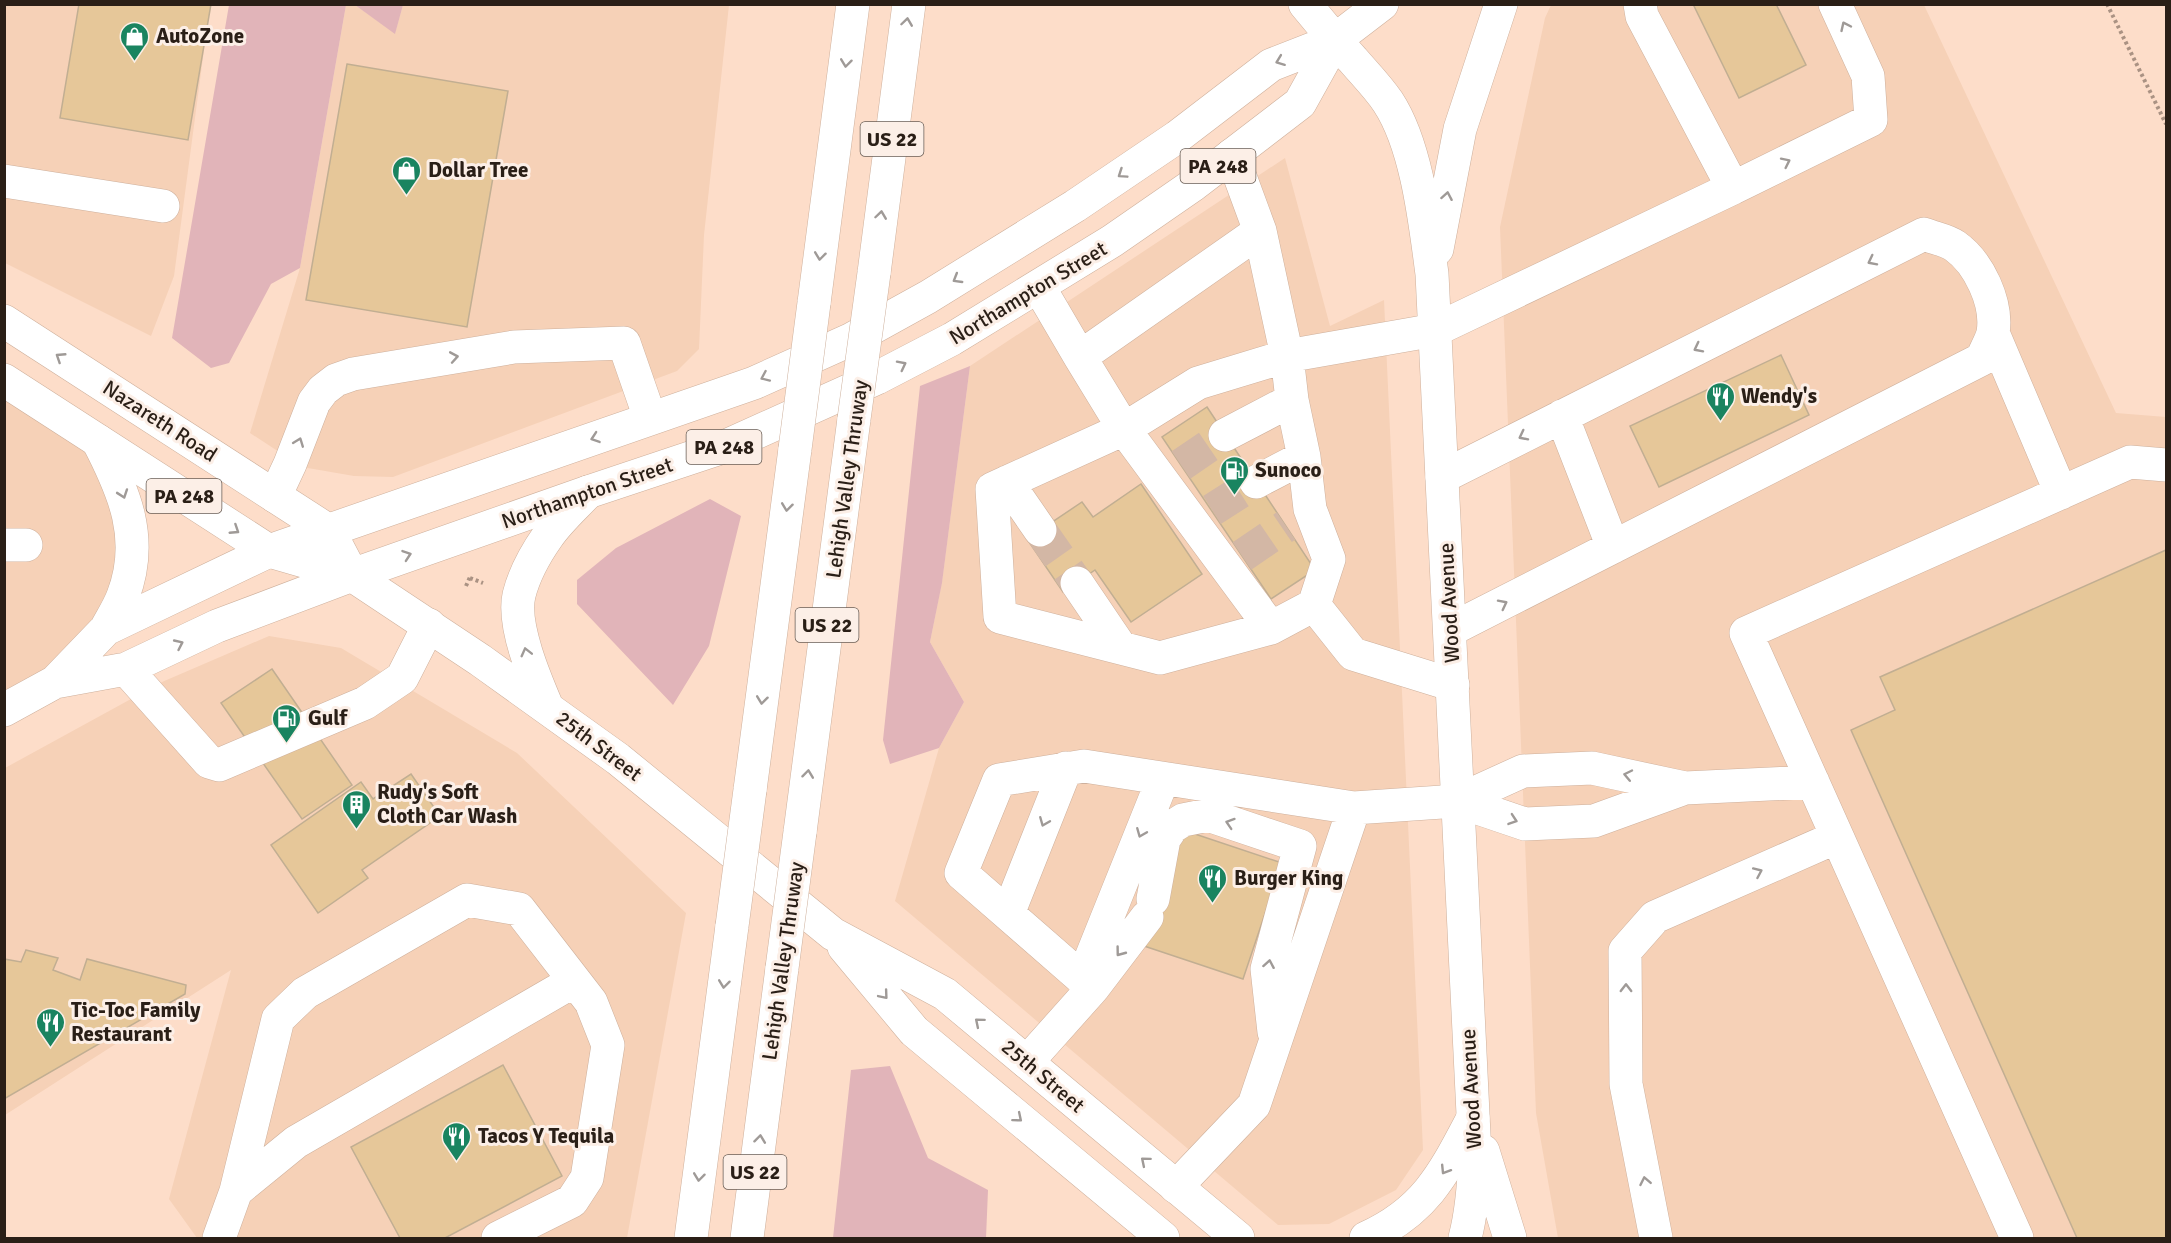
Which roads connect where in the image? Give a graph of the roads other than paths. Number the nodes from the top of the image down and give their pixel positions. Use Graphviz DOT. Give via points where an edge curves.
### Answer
graph roads {
  1 [pos="853,4"];
  2 [pos="909,4"];
  3 [pos="1305,4"];
  4 [pos="1382,4"];
  5 [pos="1501,4"];
  6 [pos="1640,4"];
  7 [pos="1835,4"];
  8 [pos="1335,40"];
  9 [pos="1232,155"];
  10 [pos="4,181"];
  11 [pos="1733,188"];
  12 [pos="163,206"];
  13 [pos="1260,231"];
  14 [pos="1432,274"];
  15 [pos="1039,287"];
  16 [pos="4,321"];
  17 [pos="1435,330"];
  18 [pos="1993,333"];
  19 [pos="1080,357"];
  20 [pos="1287,357"];
  21 [pos="4,380"];
  22 [pos="1292,400"];
  23 [pos="1562,417"];
  24 [pos="650,418"];
  25 [pos="1124,429"];
  26 [pos="1225,435"];
  27 [pos="98,441"];
  28 [pos="1304,457"];
  29 [pos="2166,465"];
  30 [pos="1442,477"];
  31 [pos="1007,482"];
  32 [pos="1256,482"];
  33 [pos="588,492"];
  34 [pos="2061,493"];
  35 [pos="275,496"];
  36 [pos="1040,530"];
  37 [pos="328,531"];
  38 [pos="1613,547"];
  39 [pos="269,551"];
  40 [pos="352,575"];
  41 [pos="1077,583"];
  42 [pos="1314,605"];
  43 [pos="429,625"];
  44 [pos="1271,628"];
  45 [pos="106,629"];
  46 [pos="1450,630"];
  47 [pos="1120,648"];
  48 [pos="126,669"];
  49 [pos="55,682"];
  50 [pos="1453,686"];
  51 [pos="7,705"];
  52 [pos="547,706"];
  53 [pos="1066,768"];
  54 [pos="1163,779"];
  55 [pos="1813,782"];
  56 [pos="1685,788"];
  57 [pos="1457,801"];
  58 [pos="1354,808"];
  59 [pos="1837,837"];
  60 [pos="1008,914"];
  61 [pos="833,934"];
  62 [pos="574,981"];
  63 [pos="1088,983"];
  64 [pos="1275,1043"];
  65 [pos="1027,1062"];
  66 [pos="1473,1118"];
  67 [pos="1176,1187"];
  68 [pos="236,1191"];
  69 [pos="219,1239"];
  70 [pos="498,1239"];
  71 [pos="691,1239"];
  72 [pos="747,1239"];
  73 [pos="1163,1239"];
  74 [pos="1238,1239"];
  75 [pos="1366,1239"];
  76 [pos="1465,1239"];
  77 [pos="1510,1239"];
  78 [pos="1656,1239"];
  79 [pos="2017,1239"];
  1 -- 71 [label="main road, US 22, one-way, bridge"];
  72 -- 2 [label="main road, Lehigh Valley Thruway / US 22, one-way, bridge"];
  3 -- 8 [label="main road, Wood Avenue"];
  4 -- 8 [label="main road, Northampton Street / PA 248"];
  14 -- 5 [label="main road, one-way" via="1461,129"];
  6 -- 11 [label="main road" via="1642,16"];
  11 -- 7 [label="main road, one-way" via="1871,120 1868,76"];
  8 -- 9 [label="main road, Northampton Street / PA 248" via="1300,103"];
  8 -- 14 [label="main road, Wood Avenue" via="1388,102 1399,122 1416,176"];
  8 -- 24 [label="main road, Northampton Street / PA 248, one-way" via="1271,64 1177,137 1075,206 852,339 754,383"];
  9 -- 13 [label="main road"];
  9 -- 15 [label="main road, Northampton Street / PA 248" via="1112,241"];
  10 -- 12 [label="main road"];
  11 -- 17 [label="main road"];
  13 -- 19 [label="main road"];
  13 -- 20 [label="main road"];
  14 -- 17 [label="main road, Wood Avenue"];
  15 -- 19 [label="main road"];
  33 -- 15 [label="main road, Northampton Street / PA 248, one-way" via="726,446 814,407 952,339"];
  35 -- 16 [label="main road, Nazareth Road / PA 248, one-way"];
  17 -- 20 [label="main road"];
  17 -- 30 [label="main road, Wood Avenue"];
  18 -- 23 [label="main road, one-way" via="1985,285 1971,262 1954,245 1924,234"];
  18 -- 34 [label="main road"];
  18 -- 38 [label="main road" via="1982,359"];
  19 -- 25 [label="main road"];
  20 -- 22 [label="main road"];
  20 -- 25 [label="main road" via="1198,383"];
  21 -- 27 [label="main road, PA 248"];
  22 -- 26 [label="main road"];
  22 -- 28 [label="main road"];
  23 -- 30 [label="main road, one-way"];
  23 -- 38 [label="main road"];
  35 -- 24 [label="main road, one-way" via="314,402 322,390 353,374 514,346 624,343"];
  24 -- 37 [label="main road, Northampton Street / PA 248, one-way"];
  25 -- 31 [label="main road"];
  25 -- 44 [label="main road" via="1171,471 1234,561"];
  27 -- 39 [label="main road, PA 248, one-way"];
  27 -- 45 [label="main road, one-way" via="124,494 133,546 131,573"];
  28 -- 32 [label="main road"];
  28 -- 42 [label="main road" via="1298,518 1329,559"];
  29 -- 34 [label="main road" via="2130,462"];
  30 -- 46 [label="main road, Wood Avenue"];
  31 -- 36 [label="main road"];
  31 -- 47 [label="main road" via="992,489 1000,617"];
  40 -- 33 [label="main road, Northampton Street / PA 248, one-way"];
  52 -- 33 [label="main road, one-way" via="525,647 518,596 549,535"];
  34 -- 55 [label="main road" via="1746,633"];
  35 -- 37 [label="main road, Nazareth Road / PA 248"];
  37 -- 39 [label="main road, Northampton Street"];
  37 -- 40 [label="main road, Nazareth Road"];
  46 -- 38 [label="main road, one-way"];
  39 -- 40 [label="main road, PA 248"];
  39 -- 45 [label="main road, Northampton Street"];
  40 -- 43 [label="main road, 25th Street"];
  48 -- 40 [label="main road, Northampton Street, one-way" via="217,626"];
  41 -- 47 [label="main road"];
  42 -- 44 [label="main road"];
  42 -- 50 [label="main road" via="1353,654"];
  43 -- 48 [label="main road" via="402,678 365,703 219,765 209,762"];
  43 -- 52 [label="main road, 25th Street"];
  44 -- 47 [label="main road" via="1160,657"];
  45 -- 49 [label="main road, Northampton Street"];
  46 -- 50 [label="main road, Wood Avenue"];
  48 -- 49 [label="main road, Northampton Street"];
  49 -- 51 [label="main road, Northampton Street"];
  50 -- 57 [label="main road, Wood Avenue"];
  52 -- 61 [label="main road, 25th Street"];
  53 -- 54 [label="main road" via="1084,766"];
  53 -- 60 [label="main road, one-way"];
  53 -- 60 [label="main road" via="999,780 961,873"];
  54 -- 58 [label="main road"];
  54 -- 63 [label="main road, one-way"];
  55 -- 56 [label="main road"];
  55 -- 59 [label="main road"];
  56 -- 57 [label="main road, one-way" via="1592,768 1523,771"];
  57 -- 56 [label="main road, one-way" via="1525,824 1594,821"];
  57 -- 58 [label="main road"];
  57 -- 66 [label="main road, Wood Avenue"];
  58 -- 64 [label="main road"];
  78 -- 59 [label="main road, one-way" via="1626,1084 1625,951 1655,917"];
  59 -- 79 [label="main road"];
  60 -- 63 [label="main road"];
  65 -- 61 [label="main road, 25th Street, one-way" via="945,994"];
  61 -- 73 [label="main road, 25th Street, one-way" via="914,1031"];
  62 -- 68 [label="main road" via="296,1142"];
  62 -- 68 [label="main road" via="519,909 467,900 305,993 278,1019"];
  62 -- 70 [label="main road" via="591,1002 608,1045 587,1178 572,1202"];
  64 -- 63 [label="main road, one-way" via="1267,969 1300,846 1208,815 1183,820 1172,827 1164,839 1150,908"];
  63 -- 65 [label="main road"];
  64 -- 67 [label="main road" via="1254,1105"];
  67 -- 65 [label="main road, 25th Street, one-way"];
  66 -- 75 [label="main road, one-way" via="1452,1159 1425,1198 1392,1226"];
  66 -- 76 [label="main road, Wood Avenue" via="1474,1184"];
  66 -- 77 [label="main road"];
  67 -- 74 [label="main road, 25th Street"];
  68 -- 69 [label="main road"];
}
